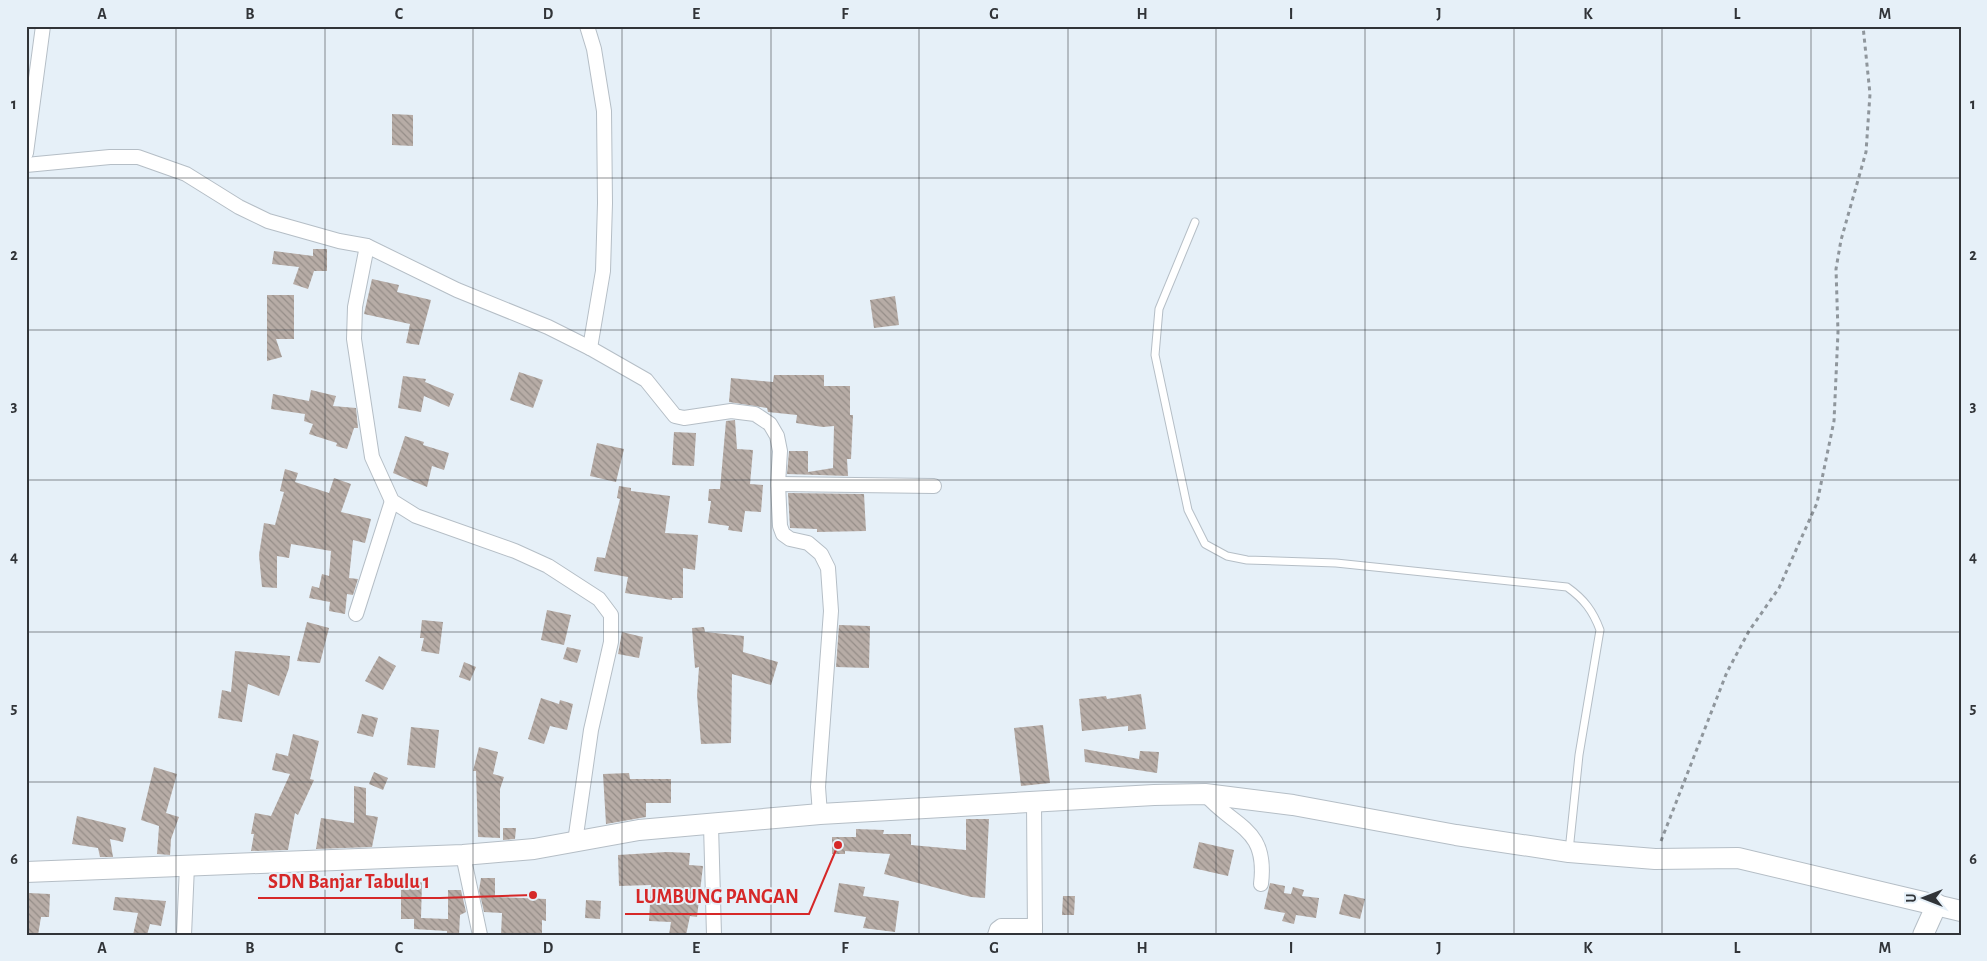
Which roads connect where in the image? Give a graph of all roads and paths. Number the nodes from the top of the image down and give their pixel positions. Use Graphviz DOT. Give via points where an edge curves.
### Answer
graph roads {
  1 [pos="43,26"];
  2 [pos="587,26"];
  3 [pos="1863,26"];
  4 [pos="26,153"];
  5 [pos="26,165"];
  6 [pos="1195,222"];
  7 [pos="367,246"];
  8 [pos="590,348"];
  9 [pos="778,484"];
  10 [pos="934,486"];
  11 [pos="392,500"];
  12 [pos="356,614"];
  13 [pos="1205,794"];
  14 [pos="1034,802"];
  15 [pos="820,814"];
  16 [pos="711,825"];
  17 [pos="575,842"];
  18 [pos="1569,852"];
  19 [pos="463,854"];
  20 [pos="1654,859"];
  21 [pos="187,866"];
  22 [pos="26,872"];
  23 [pos="1261,884"];
  24 [pos="1937,904"];
  25 [pos="1961,911"];
  26 [pos="1035,931"];
  27 [pos="184,935"];
  28 [pos="480,935"];
  29 [pos="714,935"];
  30 [pos="995,935"];
  31 [pos="1923,935"];
  1 -- 4 [label="street"];
  2 -- 8 [label="street" via="604,111 605,203 603,270"];
  3 -- 20 [label="path" via="1870,94 1866,152 1836,269 1838,332 1834,422 1816,503 1779,588 1749,631 1727,672"];
  5 -- 7 [label="street" via="138,157 186,174 268,221"];
  6 -- 18 [label="lane" via="1159,309 1155,355 1188,510 1205,544 1227,556 1247,560 1336,563 1567,587 1582,597 1594,613 1600,630 1579,755"];
  7 -- 8 [label="street" via="457,290"];
  7 -- 11 [label="street" via="355,307 354,339 372,457"];
  8 -- 9 [label="street" via="646,380 675,416 684,418 731,411 755,414 770,424 780,451"];
  9 -- 10 [label="street"];
  9 -- 15 [label="street" via="783,534 808,543 821,554 828,568 831,611 818,787"];
  11 -- 12 [label="street"];
  11 -- 17 [label="street" via="416,516 548,566 599,599 612,615 612,642 591,730"];
  13 -- 14 [label="street"];
  13 -- 18 [label="street" via="1293,805"];
  13 -- 23 [label="street" via="1218,809 1250,832 1263,871"];
  14 -- 15 [label="street"];
  14 -- 26 [label="street"];
  15 -- 16 [label="street"];
  16 -- 17 [label="street" via="639,830"];
  16 -- 29 [label="street"];
  17 -- 19 [label="street" via="534,849"];
  18 -- 20 [label="street"];
  19 -- 21 [label="street"];
  19 -- 28 [label="street"];
  20 -- 24 [label="street" via="1738,858"];
  21 -- 22 [label="street"];
  21 -- 27 [label="street"];
  24 -- 25 [label="street"];
  24 -- 31 [label="street"];
  26 -- 30 [label="street" via="1001,926"];
}
